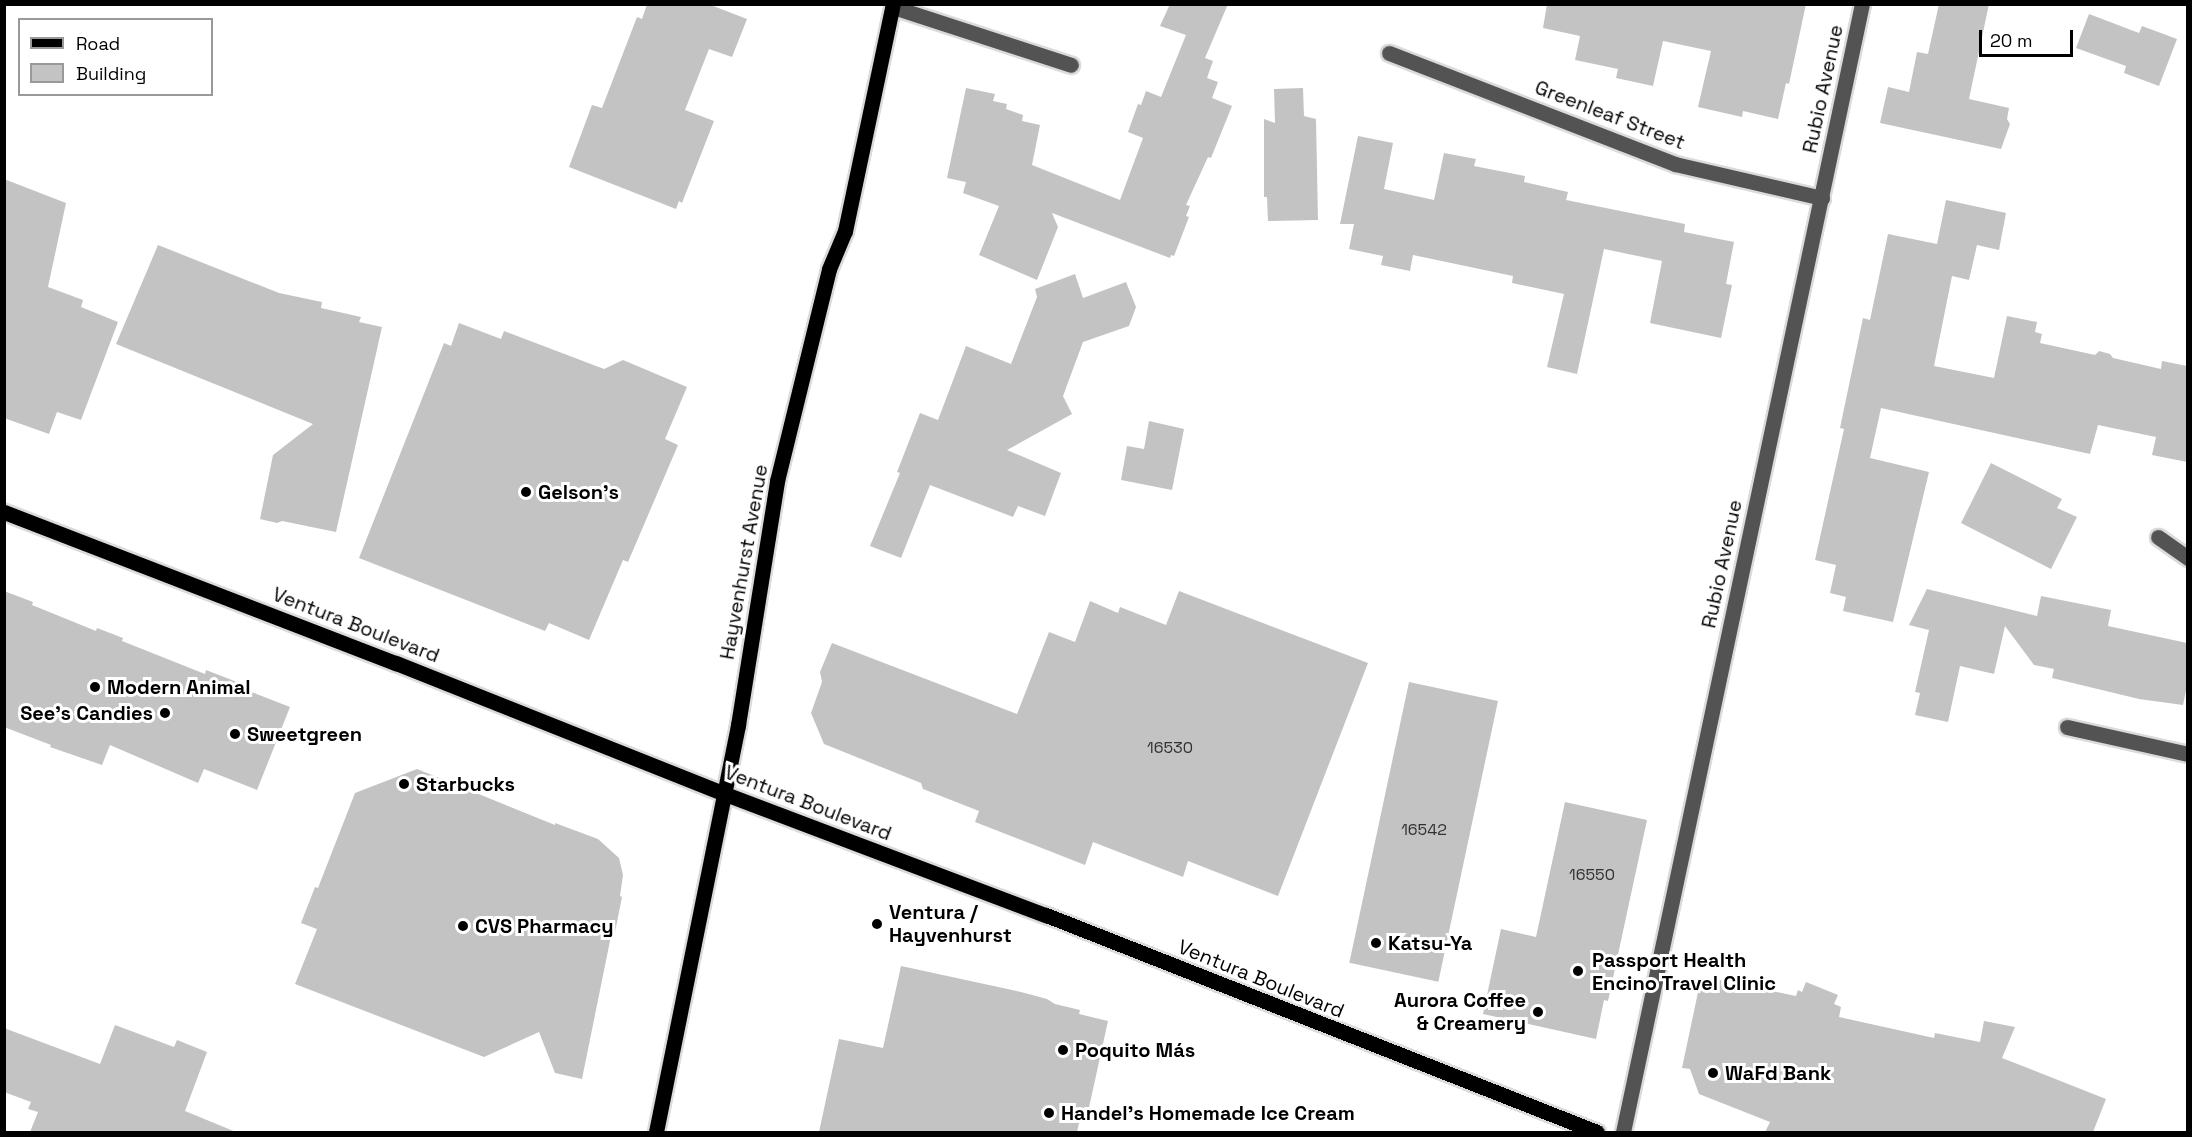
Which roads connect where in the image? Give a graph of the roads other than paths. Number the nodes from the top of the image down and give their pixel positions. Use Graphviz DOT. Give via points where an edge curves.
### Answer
graph roads {
  1 [pos="1862,4"];
  2 [pos="893,6"];
  3 [pos="1389,53"];
  4 [pos="1071,65"];
  5 [pos="1822,198"];
  6 [pos="4,512"];
  7 [pos="2158,537"];
  8 [pos="2187,558"];
  9 [pos="2067,727"];
  10 [pos="2187,754"];
  11 [pos="725,794"];
  12 [pos="656,1132"];
  13 [pos="1597,1132"];
  14 [pos="1623,1132"];
  1 -- 5 [label="street, Rubio Avenue"];
  2 -- 4 [label="street"];
  2 -- 11 [label="main road, Hayvenhurst Avenue" via="845,231 829,268 777,481"];
  3 -- 5 [label="street, Greenleaf Street" via="1675,164"];
  5 -- 14 [label="street, Rubio Avenue"];
  6 -- 11 [label="main road, Ventura Boulevard"];
  7 -- 8 [label="street"];
  9 -- 10 [label="street"];
  11 -- 12 [label="main road, Hayvenhurst Avenue"];
  11 -- 13 [label="main road, Ventura Boulevard" via="1046,915"];
}
